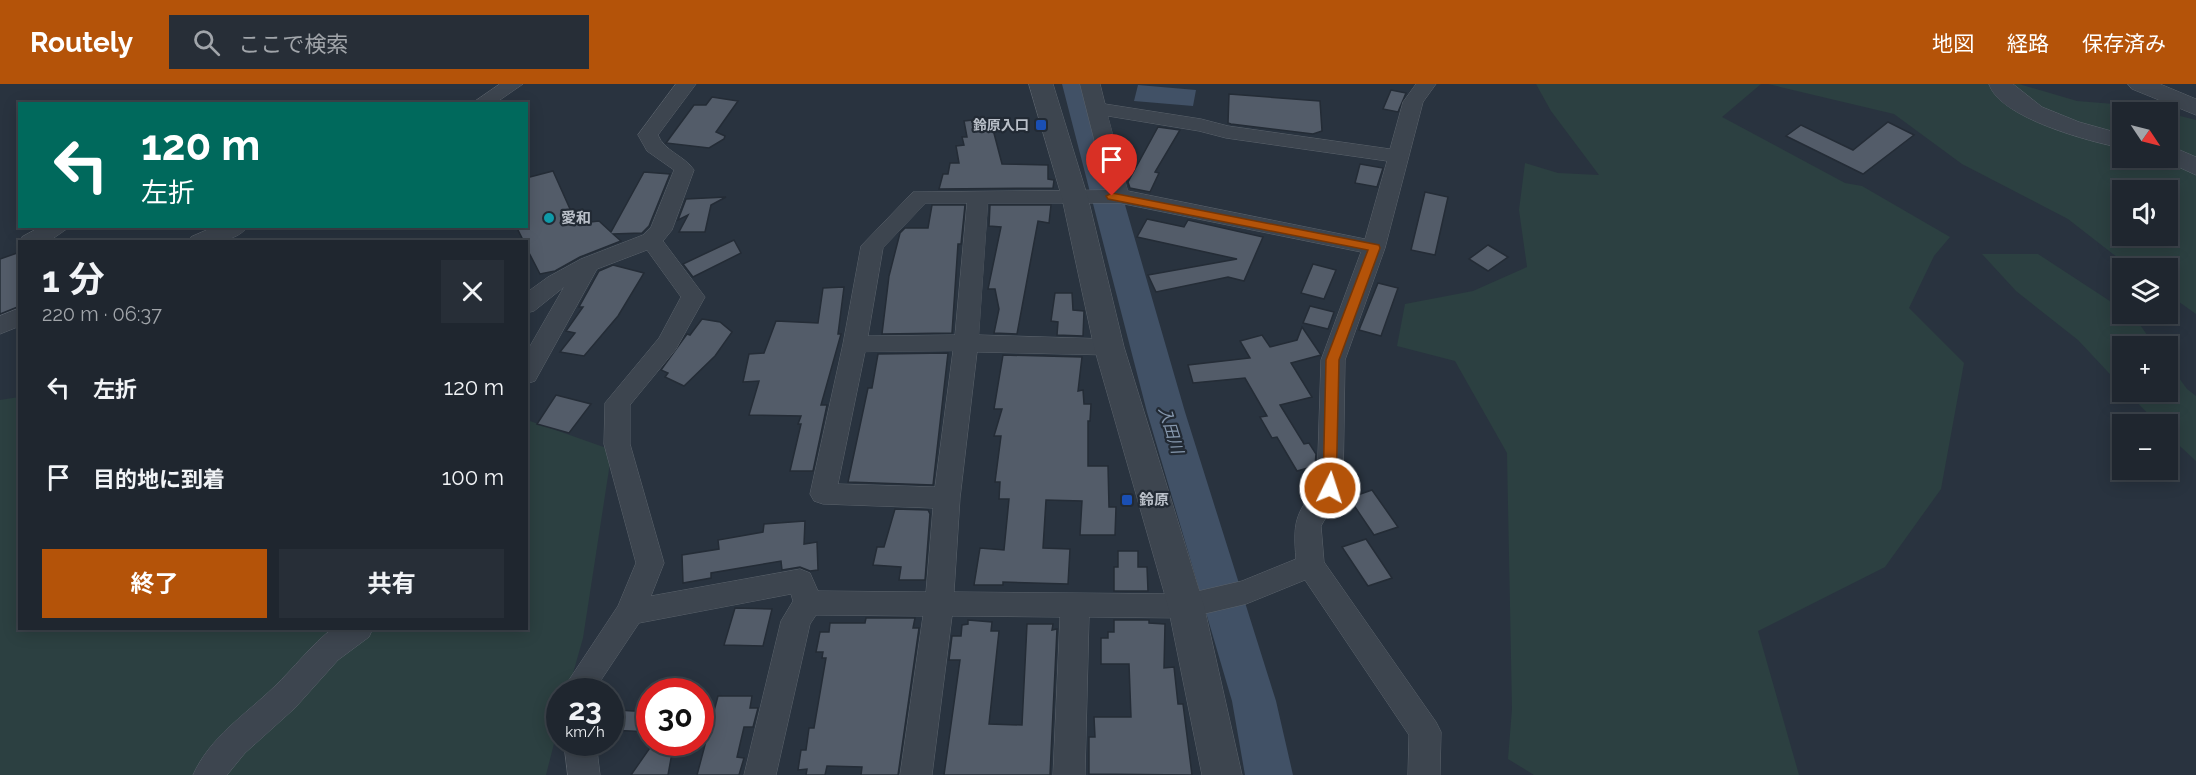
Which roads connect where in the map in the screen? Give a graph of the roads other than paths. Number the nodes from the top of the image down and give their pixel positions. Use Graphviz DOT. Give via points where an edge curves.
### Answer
graph roads {
  1 [pos="513,84"];
  2 [pos="686,84"];
  3 [pos="1041,84"];
  4 [pos="1090,84"];
  5 [pos="1426,84"];
  6 [pos="2001,84"];
  7 [pos="2140,84"];
  8 [pos="483,102"];
  9 [pos="1096,108"];
  10 [pos="2196,108"];
  11 [pos="2112,138"];
  12 [pos="1397,156"];
  13 [pos="2178,156"];
  14 [pos="2196,168"];
  15 [pos="978,197"];
  16 [pos="1099,197"];
  17 [pos="56,228"];
  18 [pos="188,228"];
  19 [pos="232,228"];
  20 [pos="34,240"];
  21 [pos="202,240"];
  22 [pos="651,240"];
  23 [pos="1374,248"];
  24 [pos="589,264"];
  25 [pos="528,303"];
  26 [pos="18,317"];
  27 [pos="0,326"];
  28 [pos="966,343"];
  29 [pos="855,344"];
  30 [pos="1109,346"];
  31 [pos="528,371"];
  32 [pos="947,498"];
  33 [pos="1310,565"];
  34 [pos="808,603"];
  35 [pos="939,603"];
  36 [pos="1200,603"];
  37 [pos="1074,605"];
  38 [pos="630,612"];
  39 [pos="354,630"];
  40 [pos="585,678"];
  41 [pos="582,756"];
  42 [pos="209,775"];
  43 [pos="584,775"];
  44 [pos="760,775"];
  45 [pos="916,775"];
  46 [pos="1069,775"];
  47 [pos="1222,775"];
  48 [pos="1424,775"];
  1 -- 8 [label="street"];
  2 -- 22 [label="street" via="648,135 656,150 681,164 684,170 662,230"];
  3 -- 16 [label="street"];
  4 -- 9 [label="street"];
  5 -- 12 [label="street" via="1413,102"];
  6 -- 11 [label="street" via="2033,112"];
  7 -- 10 [label="street"];
  9 -- 12 [label="street" via="1226,132"];
  9 -- 16 [label="street"];
  12 -- 23 [label="street"];
  13 -- 14 [label="street"];
  15 -- 16 [label="street"];
  15 -- 28 [label="street"];
  15 -- 29 [label="street" via="920,197 872,246"];
  16 -- 23 [label="street"];
  16 -- 30 [label="street"];
  17 -- 20 [label="street"];
  18 -- 21 [label="street"];
  19 -- 21 [label="street"];
  22 -- 24 [label="street"];
  22 -- 38 [label="street" via="693,297 668,343 618,403 617,444 650,563"];
  23 -- 33 [label="street" via="1333,360 1333,469 1330,488 1307,526"];
  24 -- 25 [label="street"];
  24 -- 31 [label="street"];
  26 -- 27 [label="street"];
  28 -- 29 [label="street"];
  28 -- 30 [label="street"];
  28 -- 32 [label="street"];
  29 -- 32 [label="street" via="823,494"];
  30 -- 36 [label="street"];
  32 -- 35 [label="street"];
  33 -- 36 [label="street" via="1246,592"];
  33 -- 48 [label="street" via="1425,732"];
  34 -- 35 [label="street"];
  34 -- 38 [label="street" via="800,581"];
  34 -- 44 [label="street" via="796,621"];
  35 -- 37 [label="street"];
  35 -- 45 [label="street"];
  36 -- 37 [label="street"];
  36 -- 47 [label="street"];
  37 -- 46 [label="street"];
  38 -- 40 [label="street"];
  39 -- 42 [label="street" via="342,636 218,760"];
  41 -- 43 [label="street"];
}
